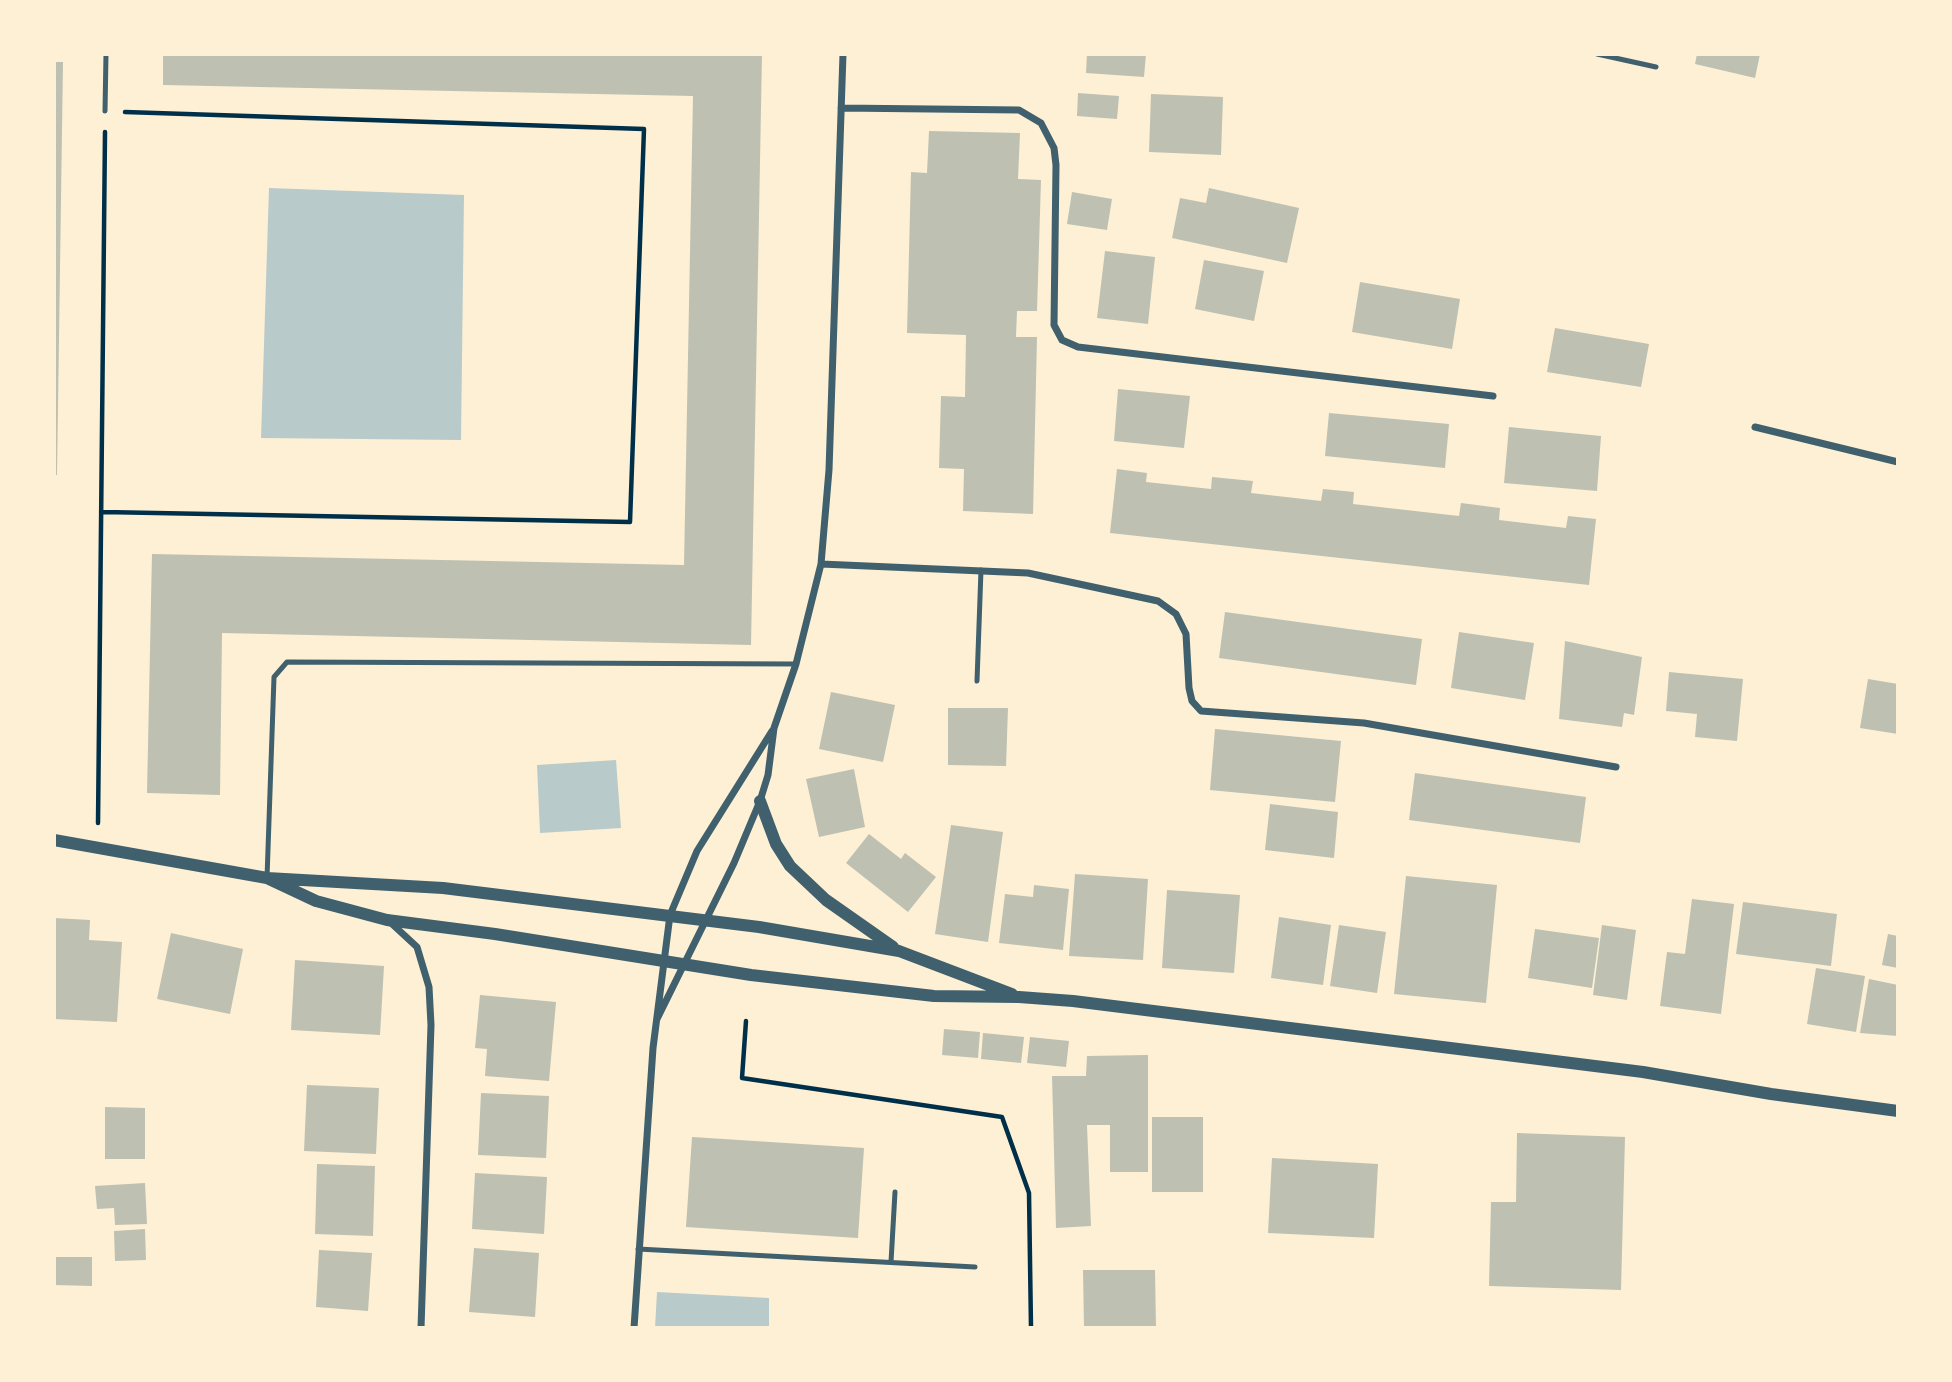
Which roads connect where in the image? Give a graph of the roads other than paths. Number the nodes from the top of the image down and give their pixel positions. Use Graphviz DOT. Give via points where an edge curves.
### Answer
graph roads {
  1 [pos="106,54"];
  2 [pos="843,54"];
  3 [pos="1597,54"];
  4 [pos="1656,67"];
  5 [pos="841,108"];
  6 [pos="106,111"];
  7 [pos="1493,396"];
  8 [pos="1755,427"];
  9 [pos="1898,462"];
  10 [pos="821,564"];
  11 [pos="981,570"];
  12 [pos="796,664"];
  13 [pos="977,681"];
  14 [pos="774,728"];
  15 [pos="1616,767"];
  16 [pos="760,801"];
  17 [pos="54,840"];
  18 [pos="267,878"];
  19 [pos="670,915"];
  20 [pos="387,920"];
  21 [pos="705,920"];
  22 [pos="899,951"];
  23 [pos="662,960"];
  24 [pos="685,964"];
  25 [pos="1019,996"];
  26 [pos="657,1019"];
  27 [pos="1898,1111"];
  28 [pos="895,1192"];
  29 [pos="638,1249"];
  30 [pos="891,1262"];
  31 [pos="975,1267"];
  32 [pos="421,1328"];
  33 [pos="634,1328"];
  1 -- 6 [label="lane"];
  2 -- 5 [label="street"];
  3 -- 4 [label="lane"];
  5 -- 7 [label="street" via="1019,110 1041,123 1054,148 1056,165 1054,326 1062,340 1078,347"];
  5 -- 10 [label="street" via="829,470"];
  8 -- 9 [label="street"];
  10 -- 11 [label="street"];
  10 -- 12 [label="street"];
  11 -- 13 [label="lane"];
  11 -- 15 [label="street" via="1053,578 1158,601 1176,614 1186,634 1189,688 1201,711 1364,723"];
  12 -- 14 [label="street"];
  12 -- 18 [label="lane" via="287,662 274,677"];
  14 -- 16 [label="street"];
  14 -- 19 [label="street" via="696,851"];
  16 -- 21 [label="street"];
  16 -- 22 [label="street" via="790,866 825,900"];
  17 -- 18 [label="street"];
  18 -- 19 [label="street" via="443,888"];
  18 -- 20 [label="street" via="317,901"];
  19 -- 21 [label="street"];
  19 -- 23 [label="street"];
  20 -- 23 [label="street"];
  20 -- 32 [label="street" via="417,947 429,987"];
  21 -- 22 [label="street"];
  21 -- 24 [label="street"];
  22 -- 25 [label="street"];
  23 -- 24 [label="street"];
  23 -- 26 [label="street"];
  24 -- 25 [label="street" via="934,996"];
  24 -- 26 [label="street"];
  25 -- 27 [label="street" via="1643,1072"];
  26 -- 29 [label="street"];
  28 -- 30 [label="lane"];
  29 -- 30 [label="lane"];
  29 -- 33 [label="street"];
  30 -- 31 [label="lane"];
}
